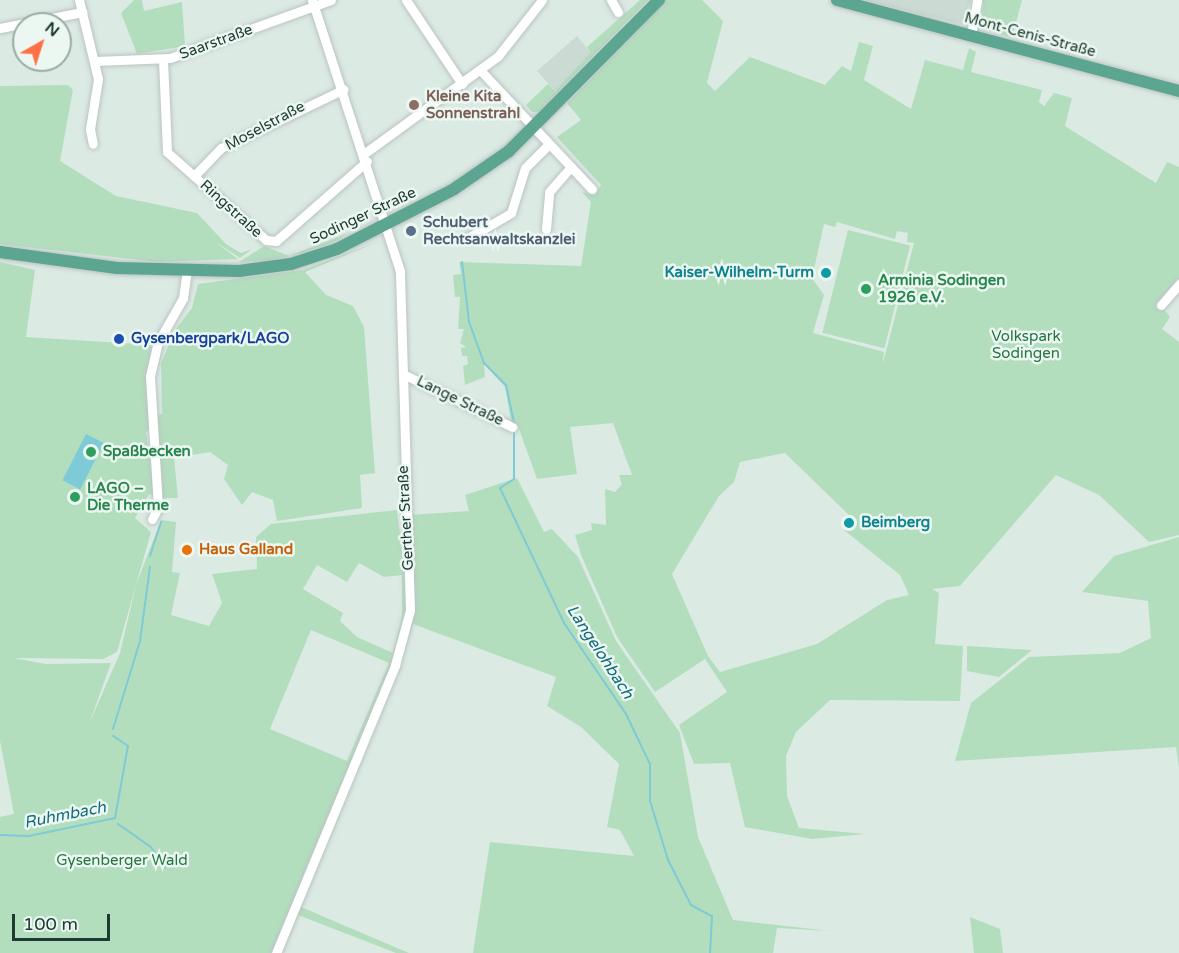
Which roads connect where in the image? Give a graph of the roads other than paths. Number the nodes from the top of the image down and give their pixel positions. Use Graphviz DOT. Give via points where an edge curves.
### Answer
graph roads {
  1 [pos="79,0"];
  2 [pos="331,0"];
  3 [pos="406,0"];
  4 [pos="542,0"];
  5 [pos="611,0"];
  6 [pos="651,0"];
  7 [pos="658,0"];
  8 [pos="837,0"];
  9 [pos="977,0"];
  10 [pos="314,3"];
  11 [pos="82,12"];
  12 [pos="618,12"];
  13 [pos="636,21"];
  14 [pos="0,28"];
  15 [pos="971,35"];
  16 [pos="163,60"];
  17 [pos="96,61"];
  18 [pos="481,71"];
  19 [pos="462,84"];
  20 [pos="344,89"];
  21 [pos="1179,91"];
  22 [pos="533,127"];
  23 [pos="93,144"];
  24 [pos="549,144"];
  25 [pos="366,157"];
  26 [pos="571,167"];
  27 [pos="194,176"];
  28 [pos="592,189"];
  29 [pos="387,224"];
  30 [pos="546,229"];
  31 [pos="468,238"];
  32 [pos="0,252"];
  33 [pos="187,270"];
  34 [pos="1179,284"];
  35 [pos="1161,305"];
  36 [pos="407,376"];
  37 [pos="512,427"];
  38 [pos="152,519"];
  39 [pos="276,953"];
  1 -- 11 [label="street"];
  2 -- 10 [label="street, Saarstraße"];
  3 -- 19 [label="street"];
  4 -- 18 [label="street, Ringstraße"];
  5 -- 12 [label="street"];
  6 -- 13 [label="main road, Sodinger Straße"];
  7 -- 13 [label="main road, Sodinger Straße"];
  8 -- 15 [label="main road, Mont-Cenis-Straße"];
  9 -- 15 [label="street"];
  10 -- 16 [label="street, Saarstraße"];
  10 -- 20 [label="street, Gerther Straße"];
  11 -- 14 [label="street"];
  11 -- 17 [label="street"];
  13 -- 22 [label="main road, Sodinger Straße"];
  15 -- 21 [label="main road, Mont-Cenis-Straße"];
  16 -- 17 [label="street, Saarstraße"];
  16 -- 27 [label="street, Ringstraße" via="165,148"];
  17 -- 23 [label="street"];
  18 -- 19 [label="street, Ringstraße"];
  18 -- 22 [label="street"];
  19 -- 25 [label="street, Ringstraße"];
  20 -- 25 [label="street, Gerther Straße"];
  20 -- 27 [label="street, Moselstraße" via="221,148"];
  22 -- 24 [label="street"];
  22 -- 29 [label="main road, Sodinger Straße" via="480,173"];
  24 -- 26 [label="street"];
  24 -- 31 [label="street" via="525,168 511,213"];
  25 -- 27 [label="street, Ringstraße" via="270,243"];
  25 -- 29 [label="street, Gerther Straße"];
  26 -- 28 [label="street"];
  26 -- 30 [label="street" via="549,192"];
  29 -- 33 [label="main road, Sodinger Straße" via="291,264"];
  29 -- 36 [label="street, Gerther Straße" via="400,272"];
  32 -- 33 [label="main road, Sodinger Straße"];
  33 -- 38 [label="street" via="183,298 158,342 150,376 158,507"];
  34 -- 35 [label="street"];
  36 -- 37 [label="street, Lange Straße"];
  36 -- 39 [label="street, Gerther Straße" via="402,473 408,628"];
}
